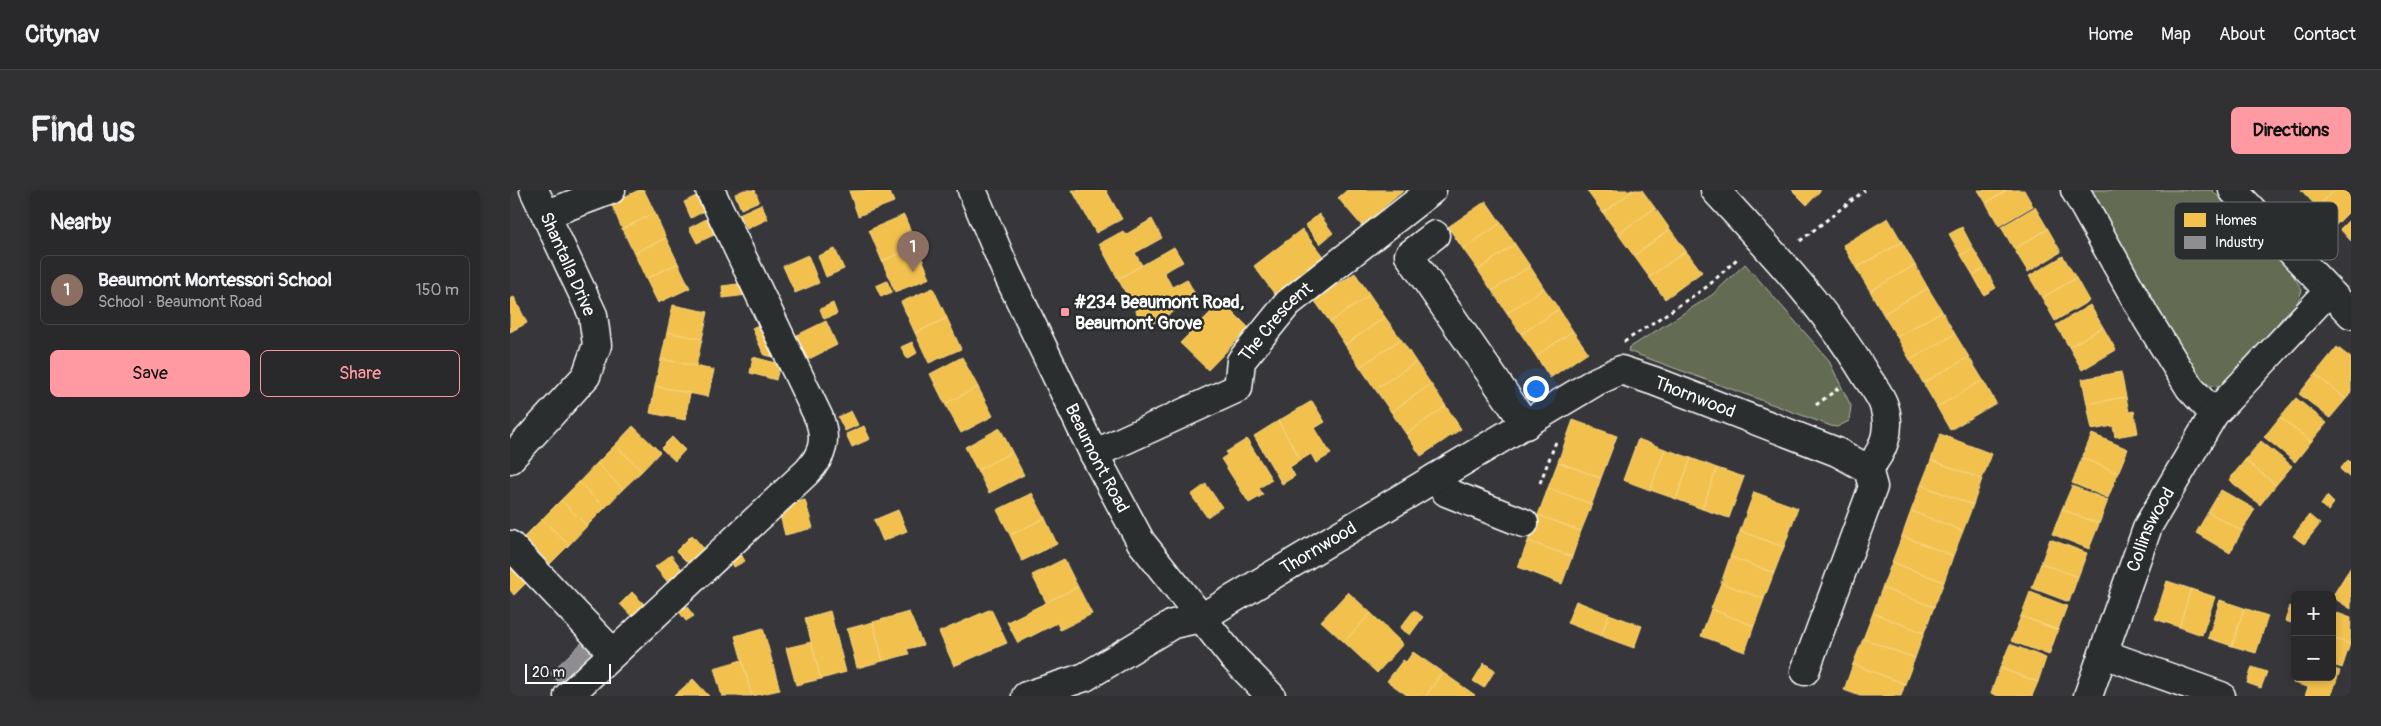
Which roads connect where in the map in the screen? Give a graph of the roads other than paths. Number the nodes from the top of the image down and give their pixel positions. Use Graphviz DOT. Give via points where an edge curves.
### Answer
graph roads {
  1 [pos="534,190"];
  2 [pos="610,190"];
  3 [pos="710,190"];
  4 [pos="972,190"];
  5 [pos="1715,190"];
  6 [pos="2075,190"];
  7 [pos="2233,190"];
  8 [pos="1439,193"];
  9 [pos="2244,202"];
  10 [pos="546,214"];
  11 [pos="1435,235"];
  12 [pos="2298,260"];
  13 [pos="2328,292"];
  14 [pos="2351,314"];
  15 [pos="2214,414"];
  16 [pos="1526,426"];
  17 [pos="1094,454"];
  18 [pos="510,459"];
  19 [pos="1868,469"];
  20 [pos="1435,478"];
  21 [pos="1524,523"];
  22 [pos="510,545"];
  23 [pos="1200,618"];
  24 [pos="613,653"];
  25 [pos="2104,654"];
  26 [pos="1805,671"];
  27 [pos="568,696"];
  28 [pos="1026,696"];
  29 [pos="1271,696"];
  30 [pos="2088,696"];
  31 [pos="2221,696"];
  1 -- 10 [label="street, Shantalla Drive"];
  2 -- 10 [label="street"];
  3 -- 24 [label="street" via="819,418 824,446 818,461 807,472"];
  4 -- 17 [label="street, Beaumont Road" via="1006,271"];
  5 -- 19 [label="street" via="1778,258 1847,344 1884,406 1888,428 1881,454"];
  6 -- 15 [label="street" via="2190,388"];
  7 -- 9 [label="street"];
  8 -- 17 [label="street, The Crescent" via="1288,303 1241,361 1238,388"];
  10 -- 18 [label="street, Shantalla Drive" via="594,315 597,345 586,376"];
  11 -- 16 [label="street" via="1409,255"];
  12 -- 13 [label="street"];
  13 -- 14 [label="street"];
  13 -- 15 [label="street, Collinswood"];
  15 -- 25 [label="street, Collinswood" via="2148,526"];
  16 -- 19 [label="street, Thornwood" via="1597,381 1621,370 1837,452"];
  16 -- 20 [label="street, Thornwood"];
  17 -- 23 [label="street, Beaumont Road" via="1141,542"];
  19 -- 26 [label="street" via="1873,486"];
  20 -- 21 [label="street" via="1446,492"];
  20 -- 23 [label="street, Thornwood"];
  22 -- 24 [label="street"];
  23 -- 28 [label="street, Thornwood" via="1173,624 1085,676"];
  23 -- 29 [label="street, Beaumont Road"];
  24 -- 27 [label="street"];
  25 -- 30 [label="street, Collinswood"];
  25 -- 31 [label="street"];
}
